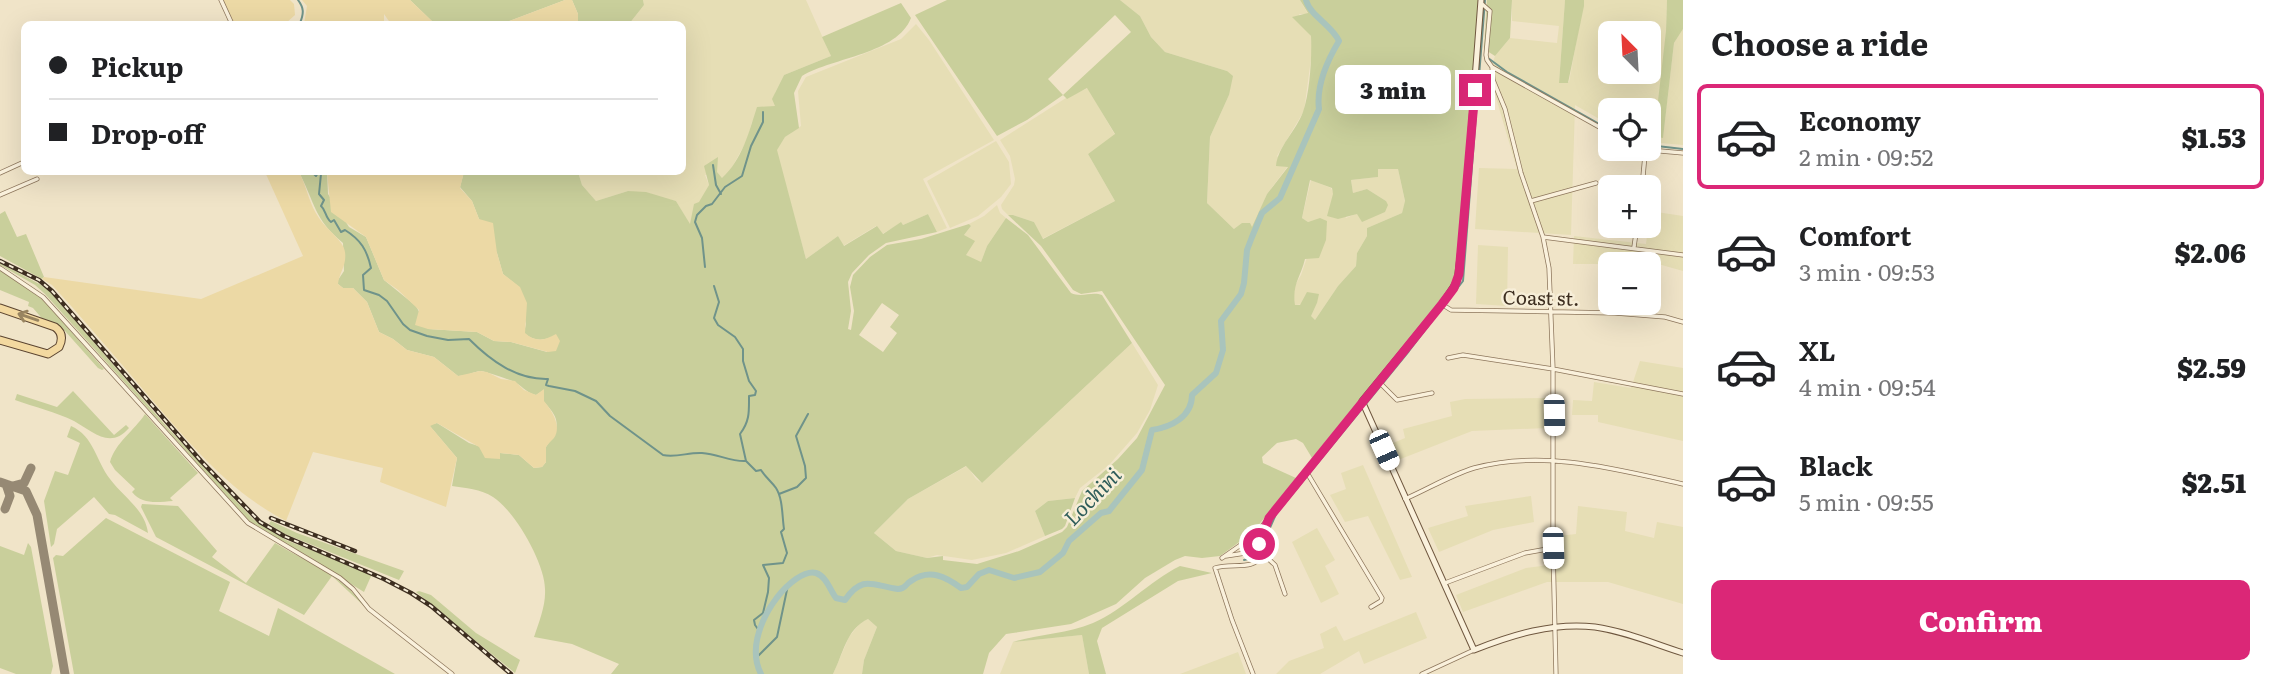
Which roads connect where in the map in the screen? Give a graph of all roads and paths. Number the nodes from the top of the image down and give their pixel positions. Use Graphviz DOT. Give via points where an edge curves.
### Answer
graph roads {
  1 [pos="221,0"];
  2 [pos="1483,4"];
  3 [pos="231,21"];
  4 [pos="1492,67"];
  5 [pos="1598,126"];
  6 [pos="1661,151"];
  7 [pos="1683,153"];
  8 [pos="21,163"];
  9 [pos="0,173"];
  10 [pos="37,179"];
  11 [pos="1596,183"];
  12 [pos="0,194"];
  13 [pos="1531,201"];
  14 [pos="1543,237"];
  15 [pos="1635,238"];
  16 [pos="1634,247"];
  17 [pos="1683,255"];
  18 [pos="0,268"];
  19 [pos="1442,304"];
  20 [pos="0,308"];
  21 [pos="1552,312"];
  22 [pos="1683,322"];
  23 [pos="0,340"];
  24 [pos="1448,358"];
  25 [pos="1553,369"];
  26 [pos="1378,381"];
  27 [pos="1432,393"];
  28 [pos="1683,394"];
  29 [pos="1362,401"];
  30 [pos="1555,461"];
  31 [pos="1306,471"];
  32 [pos="1683,484"];
  33 [pos="1405,499"];
  34 [pos="1269,518"];
  35 [pos="1259,544"];
  36 [pos="1553,548"];
  37 [pos="1263,554"];
  38 [pos="1445,583"];
  39 [pos="1285,594"];
  40 [pos="1371,607"];
  41 [pos="1555,628"];
  42 [pos="1474,650"];
  43 [pos="1683,653"];
  44 [pos="452,674"];
  45 [pos="1253,674"];
  46 [pos="1422,674"];
  47 [pos="1556,674"];
  1 -- 3 [label="street"];
  2 -- 4 [label="street" via="1490,11 1486,55"];
  2 -- 19 [label="street" via="1459,274"];
  4 -- 5 [label="street"];
  4 -- 13 [label="street"];
  6 -- 7 [label="street"];
  8 -- 9 [label="street"];
  10 -- 12 [label="street"];
  11 -- 13 [label="street"];
  13 -- 14 [label="street"];
  14 -- 16 [label="street"];
  14 -- 21 [label="street"];
  15 -- 16 [label="street"];
  16 -- 17 [label="street"];
  18 -- 44 [label="street" via="43,297 248,523 340,578 369,610"];
  19 -- 21 [label="street, Coast st." via="1451,310"];
  19 -- 26 [label="street"];
  23 -- 20 [label="main road, one-way" via="48,354 59,347 62,338 55,327"];
  21 -- 22 [label="street, Coast st." via="1653,316"];
  21 -- 25 [label="street"];
  24 -- 25 [label="street" via="1463,355"];
  25 -- 28 [label="street"];
  25 -- 30 [label="street"];
  26 -- 27 [label="street" via="1397,400"];
  26 -- 29 [label="street"];
  29 -- 31 [label="street"];
  29 -- 33 [label="street"];
  30 -- 32 [label="street" via="1582,462"];
  30 -- 33 [label="street" via="1473,468"];
  30 -- 36 [label="street"];
  31 -- 34 [label="street"];
  31 -- 40 [label="street" via="1382,598"];
  33 -- 38 [label="street"];
  34 -- 35 [label="street"];
  34 -- 35 [label="street" via="1255,535 1222,558 1252,552"];
  35 -- 37 [label="street"];
  36 -- 38 [label="street" via="1525,553"];
  36 -- 41 [label="street"];
  37 -- 39 [label="street" via="1276,565"];
  37 -- 45 [label="street" via="1251,564 1215,568"];
  38 -- 42 [label="street"];
  41 -- 42 [label="street" via="1516,634"];
  41 -- 43 [label="street" via="1595,627"];
  41 -- 47 [label="street"];
  42 -- 46 [label="street"];
}
